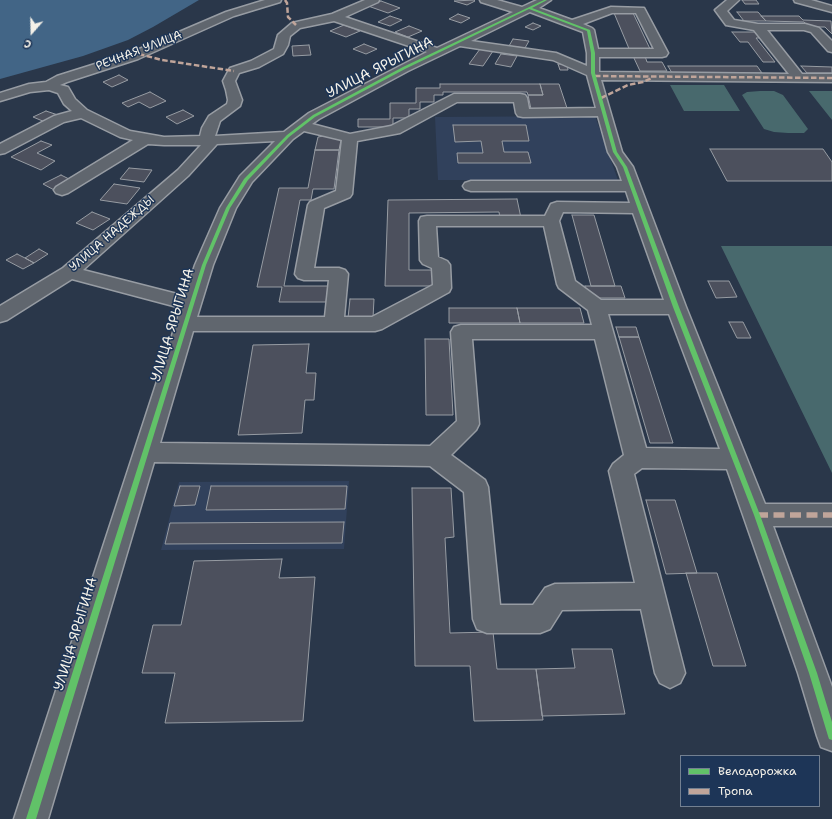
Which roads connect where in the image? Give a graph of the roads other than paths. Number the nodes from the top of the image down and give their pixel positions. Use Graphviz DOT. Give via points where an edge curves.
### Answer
graph roads {
  1 [pos="276,0"];
  2 [pos="374,0"];
  3 [pos="485,0"];
  4 [pos="734,0"];
  5 [pos="799,0"];
  6 [pos="532,6"];
  7 [pos="832,9"];
  8 [pos="335,17"];
  9 [pos="573,24"];
  10 [pos="758,26"];
  11 [pos="457,42"];
  12 [pos="832,48"];
  13 [pos="436,52"];
  14 [pos="593,53"];
  15 [pos="594,75"];
  16 [pos="798,78"];
  17 [pos="832,78"];
  18 [pos="49,86"];
  19 [pos="0,97"];
  20 [pos="605,112"];
  21 [pos="82,113"];
  22 [pos="295,131"];
  23 [pos="350,138"];
  24 [pos="145,139"];
  25 [pos="210,140"];
  26 [pos="0,150"];
  27 [pos="471,186"];
  28 [pos="632,186"];
  29 [pos="62,190"];
  30 [pos="640,208"];
  31 [pos="551,221"];
  32 [pos="69,272"];
  33 [pos="192,304"];
  34 [pos="597,307"];
  35 [pos="676,307"];
  36 [pos="0,315"];
  37 [pos="186,324"];
  38 [pos="334,324"];
  39 [pos="604,332"];
  40 [pos="145,452"];
  41 [pos="434,456"];
  42 [pos="637,458"];
  43 [pos="735,459"];
  44 [pos="757,515"];
  45 [pos="832,515"];
  46 [pos="651,596"];
  47 [pos="670,673"];
  48 [pos="832,736"];
  49 [pos="31,819"];
  1 -- 18 [label="street, РЕЧНАЯ УЛИЦА" via="230,14 134,56 62,79"];
  2 -- 8 [label="street"];
  3 -- 6 [label="street"];
  4 -- 10 [label="street" via="721,10 730,23"];
  5 -- 7 [label="street"];
  6 -- 9 [label="street"];
  6 -- 11 [label="street, УЛИЦА ЯРЫГИНА"];
  8 -- 13 [label="street"];
  8 -- 25 [label="street" via="296,25 284,35 279,51 255,64 234,71 229,81 235,100 233,106 214,119 210,128"];
  9 -- 14 [label="street" via="588,30"];
  9 -- 14 [label="street" via="611,10 640,10 662,54"];
  10 -- 12 [label="street" via="805,27 815,30"];
  10 -- 16 [label="street"];
  11 -- 13 [label="street, УЛИЦА ЯРЫГИНА"];
  11 -- 15 [label="street" via="556,57"];
  13 -- 22 [label="street, УЛИЦА ЯРЫГИНА" via="344,99"];
  14 -- 15 [label="street"];
  15 -- 16 [label="street"];
  15 -- 20 [label="street"];
  16 -- 17 [label="street"];
  18 -- 19 [label="street, РЕЧНАЯ УЛИЦА" via="29,88"];
  18 -- 21 [label="street" via="63,90 69,101"];
  20 -- 23 [label="street" via="523,113 520,98 454,98 395,130"];
  20 -- 28 [label="street" via="615,152 625,167"];
  21 -- 24 [label="street" via="125,134"];
  21 -- 26 [label="street" via="59,119"];
  22 -- 23 [label="street"];
  22 -- 25 [label="street"];
  22 -- 33 [label="street, УЛИЦА ЯРЫГИНА" via="246,179 228,208 204,265"];
  23 -- 38 [label="street" via="344,194 316,205 304,274 339,274"];
  24 -- 25 [label="street"];
  24 -- 29 [label="street"];
  25 -- 32 [label="street, УЛИЦА НАДЕЖДЫ" via="182,172"];
  27 -- 28 [label="street"];
  28 -- 30 [label="street"];
  30 -- 31 [label="street" via="558,207"];
  30 -- 35 [label="street"];
  31 -- 34 [label="street" via="566,284"];
  31 -- 38 [label="street" via="428,221 429,260 441,265 442,288 375,324"];
  32 -- 33 [label="street"];
  32 -- 36 [label="street, УЛИЦА НАДЕЖДЫ"];
  33 -- 37 [label="street, УЛИЦА ЯРЫГИНА"];
  34 -- 35 [label="street"];
  34 -- 39 [label="street"];
  35 -- 43 [label="street"];
  37 -- 38 [label="street"];
  37 -- 40 [label="street, УЛИЦА ЯРЫГИНА"];
  39 -- 41 [label="street" via="461,332 468,424"];
  39 -- 42 [label="street"];
  40 -- 41 [label="street"];
  40 -- 49 [label="street, УЛИЦА ЯРЫГИНА"];
  41 -- 46 [label="street" via="476,487 487,619 540,619 554,597"];
  42 -- 43 [label="street"];
  42 -- 46 [label="street" via="621,470"];
  43 -- 44 [label="street"];
  44 -- 45 [label="street"];
  44 -- 48 [label="street" via="813,672"];
  46 -- 47 [label="street"];
}
